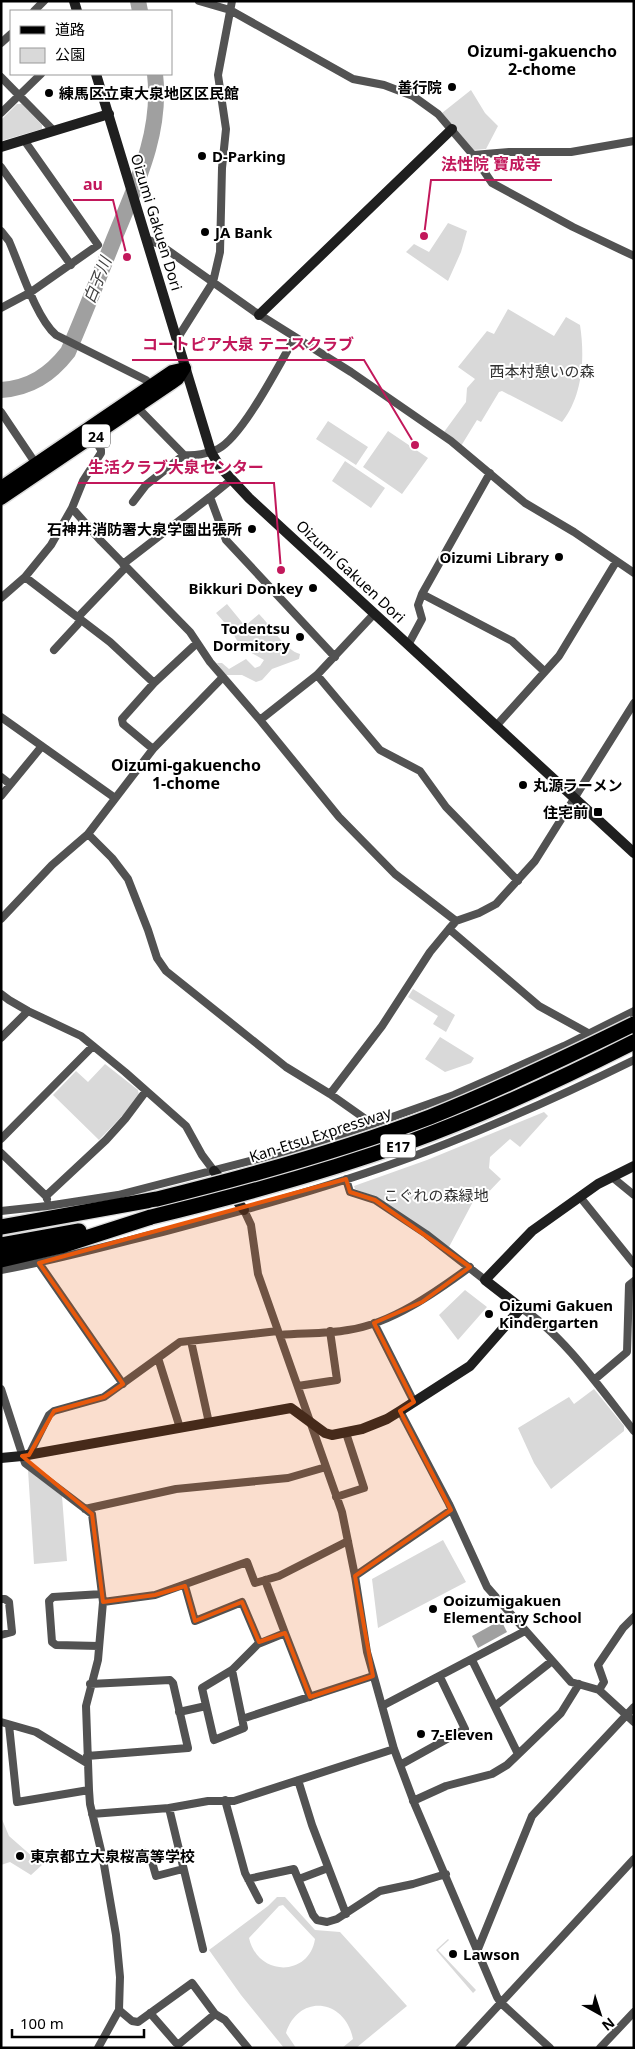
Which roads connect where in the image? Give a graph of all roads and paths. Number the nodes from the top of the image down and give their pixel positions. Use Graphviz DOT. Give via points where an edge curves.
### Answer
graph roads {
  1 [pos="44,1"];
  2 [pos="199,1"];
  3 [pos="232,1"];
  4 [pos="35,10"];
  5 [pos="230,10"];
  6 [pos="40,75"];
  7 [pos="96,75"];
  8 [pos="1,77"];
  9 [pos="19,95"];
  10 [pos="1,113"];
  11 [pos="109,114"];
  12 [pos="452,129"];
  13 [pos="54,131"];
  14 [pos="24,140"];
  15 [pos="634,141"];
  16 [pos="1,147"];
  17 [pos="473,155"];
  18 [pos="1,167"];
  19 [pos="1,231"];
  20 [pos="146,239"];
  21 [pos="634,256"];
  22 [pos="71,265"];
  23 [pos="213,282"];
  24 [pos="31,292"];
  25 [pos="1,308"];
  26 [pos="259,315"];
  27 [pos="295,337"];
  28 [pos="177,339"];
  29 [pos="185,368"];
  30 [pos="152,386"];
  31 [pos="138,408"];
  32 [pos="1,412"];
  33 [pos="94,438"];
  34 [pos="211,452"];
  35 [pos="184,454"];
  36 [pos="36,464"];
  37 [pos="490,473"];
  38 [pos="232,480"];
  39 [pos="1,486"];
  40 [pos="210,497"];
  41 [pos="1,499"];
  42 [pos="133,502"];
  43 [pos="72,508"];
  44 [pos="616,562"];
  45 [pos="125,566"];
  46 [pos="634,573"];
  47 [pos="25,577"];
  48 [pos="422,594"];
  49 [pos="1,598"];
  50 [pos="374,614"];
  51 [pos="79,620"];
  52 [pos="197,643"];
  53 [pos="408,645"];
  54 [pos="54,650"];
  55 [pos="335,657"];
  56 [pos="544,671"];
  57 [pos="317,676"];
  58 [pos="223,677"];
  59 [pos="154,683"];
  60 [pos="634,703"];
  61 [pos="1,718"];
  62 [pos="260,720"];
  63 [pos="496,726"];
  64 [pos="42,746"];
  65 [pos="153,749"];
  66 [pos="1,777"];
  67 [pos="10,784"];
  68 [pos="1,796"];
  69 [pos="115,798"];
  70 [pos="573,798"];
  71 [pos="88,834"];
  72 [pos="634,854"];
  73 [pos="518,881"];
  74 [pos="1,919"];
  75 [pos="456,922"];
  76 [pos="449,929"];
  77 [pos="1,994"];
  78 [pos="28,1011"];
  79 [pos="634,1011"];
  80 [pos="634,1024"];
  81 [pos="588,1033"];
  82 [pos="1,1038"];
  83 [pos="634,1042"];
  84 [pos="93,1046"];
  85 [pos="533,1060"];
  86 [pos="634,1060"];
  87 [pos="146,1091"];
  88 [pos="330,1094"];
  89 [pos="551,1099"];
  90 [pos="374,1125"];
  91 [pos="1,1139"];
  92 [pos="1,1153"];
  93 [pos="634,1166"];
  94 [pos="214,1171"];
  95 [pos="612,1177"];
  96 [pos="346,1179"];
  97 [pos="634,1195"];
  98 [pos="46,1196"];
  99 [pos="580,1197"];
  100 [pos="47,1206"];
  101 [pos="78,1208"];
  102 [pos="244,1210"];
  103 [pos="1,1211"];
  104 [pos="151,1217"];
  105 [pos="1,1222"];
  106 [pos="1,1228"];
  107 [pos="1,1245"];
  108 [pos="1,1260"];
  109 [pos="39,1263"];
  110 [pos="634,1264"];
  111 [pos="467,1265"];
  112 [pos="1,1270"];
  113 [pos="485,1280"];
  114 [pos="634,1282"];
  115 [pos="521,1308"];
  116 [pos="374,1323"];
  117 [pos="330,1331"];
  118 [pos="279,1333"];
  119 [pos="191,1341"];
  120 [pos="158,1358"];
  121 [pos="594,1380"];
  122 [pos="123,1384"];
  123 [pos="298,1386"];
  124 [pos="1,1389"];
  125 [pos="414,1402"];
  126 [pos="304,1406"];
  127 [pos="291,1408"];
  128 [pos="400,1411"];
  129 [pos="310,1422"];
  130 [pos="209,1423"];
  131 [pos="180,1428"];
  132 [pos="634,1431"];
  133 [pos="346,1433"];
  134 [pos="332,1435"];
  135 [pos="316,1439"];
  136 [pos="26,1456"];
  137 [pos="1,1458"];
  138 [pos="326,1467"];
  139 [pos="336,1497"];
  140 [pos="85,1509"];
  141 [pos="451,1510"];
  142 [pos="348,1541"];
  143 [pos="355,1576"];
  144 [pos="265,1580"];
  145 [pos="185,1586"];
  146 [pos="103,1598"];
  147 [pos="1,1599"];
  148 [pos="634,1617"];
  149 [pos="525,1631"];
  150 [pos="285,1633"];
  151 [pos="1,1635"];
  152 [pos="259,1642"];
  153 [pos="99,1646"];
  154 [pos="472,1660"];
  155 [pos="552,1661"];
  156 [pos="232,1670"];
  157 [pos="373,1676"];
  158 [pos="440,1677"];
  159 [pos="90,1684"];
  160 [pos="579,1684"];
  161 [pos="599,1690"];
  162 [pos="310,1697"];
  163 [pos="206,1706"];
  164 [pos="382,1706"];
  165 [pos="494,1706"];
  166 [pos="634,1707"];
  167 [pos="179,1712"];
  168 [pos="626,1715"];
  169 [pos="242,1719"];
  170 [pos="634,1722"];
  171 [pos="5,1724"];
  172 [pos="394,1749"];
  173 [pos="518,1754"];
  174 [pos="87,1760"];
  175 [pos="400,1765"];
  176 [pos="298,1780"];
  177 [pos="89,1790"];
  178 [pos="225,1800"];
  179 [pos="413,1801"];
  180 [pos="169,1808"];
  181 [pos="92,1814"];
  182 [pos="103,1859"];
  183 [pos="634,1859"];
  184 [pos="328,1868"];
  185 [pos="183,1869"];
  186 [pos="446,1874"];
  187 [pos="248,1879"];
  188 [pos="299,1879"];
  189 [pos="259,1900"];
  190 [pos="346,1914"];
  191 [pos="478,1939"];
  192 [pos="203,1949"];
  193 [pos="501,2003"];
  194 [pos="119,2010"];
  195 [pos="634,2012"];
  196 [pos="150,2013"];
  197 [pos="215,2014"];
  198 [pos="99,2048"];
  199 [pos="248,2048"];
  200 [pos="459,2048"];
  201 [pos="550,2048"];
  202 [pos="600,2048"];
  1 -- 4 [label="street"];
  2 -- 5 [label="street"];
  3 -- 5 [label="street"];
  5 -- 12 [label="street" via="353,79 384,85 413,96"];
  5 -- 23 [label="street" via="218,75 226,129 222,156 220,252"];
  6 -- 9 [label="street"];
  7 -- 11 [label="street, Oizumi Gakuen Dori"];
  8 -- 9 [label="street"];
  9 -- 10 [label="street"];
  9 -- 13 [label="street"];
  11 -- 13 [label="street"];
  11 -- 20 [label="street, Oizumi Gakuen Dori"];
  12 -- 17 [label="street"];
  12 -- 26 [label="street"];
  13 -- 14 [label="street"];
  14 -- 16 [label="street"];
  14 -- 22 [label="street" via="97,243"];
  15 -- 17 [label="street" via="571,152"];
  17 -- 21 [label="street" via="492,183"];
  18 -- 22 [label="street"];
  19 -- 24 [label="street" via="9,241"];
  20 -- 23 [label="street" via="159,244"];
  20 -- 28 [label="street, Oizumi Gakuen Dori"];
  22 -- 24 [label="street"];
  23 -- 26 [label="street"];
  23 -- 28 [label="street"];
  24 -- 25 [label="street"];
  24 -- 30 [label="street" via="50,330"];
  26 -- 27 [label="street"];
  27 -- 34 [label="street" via="248,419 222,447"];
  27 -- 37 [label="street" via="451,441"];
  28 -- 29 [label="street, Oizumi Gakuen Dori"];
  29 -- 30 [label="main road, 24" via="172,371"];
  29 -- 31 [label="main road, 24" via="178,379"];
  29 -- 34 [label="street, Oizumi Gakuen Dori"];
  30 -- 36 [label="main road, 24"];
  31 -- 33 [label="main road, 24"];
  31 -- 35 [label="street"];
  32 -- 36 [label="street"];
  33 -- 41 [label="main road, 24"];
  33 -- 43 [label="street" via="101,453 83,481"];
  34 -- 35 [label="street" via="191,456"];
  34 -- 38 [label="street, Oizumi Gakuen Dori"];
  35 -- 42 [label="street" via="146,485"];
  36 -- 39 [label="main road, 24"];
  37 -- 44 [label="street" via="525,503"];
  37 -- 48 [label="street"];
  38 -- 40 [label="street"];
  38 -- 50 [label="street, Oizumi Gakuen Dori"];
  40 -- 45 [label="street"];
  40 -- 55 [label="street" via="226,540"];
  43 -- 45 [label="street"];
  43 -- 47 [label="street" via="51,545"];
  44 -- 46 [label="street"];
  44 -- 56 [label="street" via="559,656"];
  45 -- 51 [label="street"];
  45 -- 52 [label="street"];
  47 -- 49 [label="street"];
  47 -- 51 [label="street"];
  48 -- 53 [label="street" via="418,605 422,619"];
  48 -- 56 [label="street" via="512,641"];
  50 -- 53 [label="street, Oizumi Gakuen Dori"];
  50 -- 55 [label="street"];
  51 -- 54 [label="street"];
  51 -- 59 [label="street" via="110,642"];
  52 -- 58 [label="street"];
  52 -- 59 [label="street"];
  53 -- 63 [label="street, Oizumi Gakuen Dori"];
  55 -- 57 [label="street"];
  56 -- 63 [label="street"];
  57 -- 62 [label="street"];
  57 -- 73 [label="street" via="380,750 420,771 446,807"];
  58 -- 62 [label="street"];
  58 -- 65 [label="street"];
  59 -- 65 [label="street" via="122,719"];
  60 -- 70 [label="street"];
  61 -- 64 [label="street"];
  62 -- 75 [label="street" via="340,817 394,874"];
  63 -- 70 [label="street, Oizumi Gakuen Dori"];
  64 -- 67 [label="street"];
  64 -- 69 [label="street"];
  65 -- 69 [label="street"];
  66 -- 67 [label="street"];
  67 -- 68 [label="street"];
  69 -- 71 [label="street"];
  70 -- 72 [label="street, Oizumi Gakuen Dori"];
  70 -- 73 [label="street" via="535,861"];
  71 -- 74 [label="street" via="52,865"];
  71 -- 88 [label="street" via="128,879 157,958 166,970 286,1067"];
  73 -- 75 [label="street" via="496,904"];
  75 -- 76 [label="street"];
  76 -- 81 [label="street" via="538,1006"];
  76 -- 88 [label="street"];
  77 -- 78 [label="street"];
  78 -- 82 [label="street"];
  78 -- 84 [label="street" via="81,1036"];
  79 -- 81 [label="street"];
  80 -- 101 [label="highway, Kan-Etsu Expressway / E17, bridge" via="534,1073 372,1138 245,1177 157,1199"];
  81 -- 85 [label="street"];
  83 -- 104 [label="highway, E17, bridge" via="504,1104 409,1142 262,1189"];
  84 -- 87 [label="street"];
  84 -- 91 [label="street"];
  85 -- 89 [label="street"];
  85 -- 90 [label="street" via="454,1095"];
  86 -- 89 [label="street"];
  87 -- 94 [label="street" via="186,1126"];
  87 -- 98 [label="street" via="106,1140"];
  88 -- 90 [label="street"];
  89 -- 96 [label="street" via="447,1144"];
  90 -- 94 [label="street" via="319,1144"];
  92 -- 98 [label="street"];
  93 -- 95 [label="street"];
  94 -- 101 [label="street"];
  94 -- 102 [label="street"];
  95 -- 97 [label="street"];
  95 -- 99 [label="street"];
  96 -- 102 [label="street"];
  96 -- 111 [label="street" via="350,1192 374,1200"];
  98 -- 100 [label="street"];
  99 -- 110 [label="street"];
  99 -- 113 [label="street" via="532,1231"];
  100 -- 101 [label="street"];
  100 -- 103 [label="street"];
  101 -- 105 [label="highway"];
  101 -- 106 [label="highway, Kan-Etsu Expressway / E17"];
  102 -- 109 [label="street"];
  102 -- 118 [label="street" via="252,1225 258,1274"];
  104 -- 107 [label="highway, E17"];
  104 -- 108 [label="highway" via="60,1246"];
  109 -- 112 [label="street"];
  109 -- 122 [label="street"];
  111 -- 113 [label="street"];
  111 -- 116 [label="street" via="422,1302"];
  113 -- 115 [label="street"];
  114 -- 121 [label="street" via="629,1285 627,1352"];
  115 -- 121 [label="street" via="541,1323"];
  115 -- 125 [label="street" via="470,1366"];
  116 -- 117 [label="street"];
  116 -- 125 [label="street"];
  117 -- 118 [label="street"];
  117 -- 123 [label="street" via="337,1380"];
  118 -- 119 [label="street"];
  118 -- 123 [label="street"];
  119 -- 120 [label="street" via="180,1342"];
  119 -- 130 [label="street"];
  120 -- 122 [label="street"];
  120 -- 131 [label="street"];
  121 -- 132 [label="street"];
  122 -- 136 [label="street" via="104,1397 54,1411"];
  123 -- 126 [label="street"];
  124 -- 136 [label="street"];
  125 -- 128 [label="street"];
  126 -- 127 [label="street"];
  126 -- 129 [label="street"];
  127 -- 129 [label="street"];
  127 -- 130 [label="street"];
  128 -- 133 [label="street" via="387,1419"];
  128 -- 141 [label="street"];
  129 -- 134 [label="street"];
  129 -- 135 [label="street"];
  130 -- 131 [label="street"];
  131 -- 136 [label="street"];
  133 -- 134 [label="street"];
  133 -- 139 [label="street" via="364,1488"];
  134 -- 135 [label="street"];
  135 -- 138 [label="street"];
  136 -- 137 [label="street"];
  136 -- 140 [label="street" via="25,1463"];
  138 -- 139 [label="street"];
  138 -- 140 [label="street" via="288,1478 176,1489"];
  139 -- 142 [label="street"];
  140 -- 146 [label="street" via="92,1514"];
  141 -- 143 [label="street"];
  141 -- 149 [label="street" via="487,1587"];
  142 -- 143 [label="street"];
  142 -- 144 [label="street"];
  143 -- 157 [label="street"];
  144 -- 145 [label="street" via="255,1583 247,1562"];
  144 -- 150 [label="street"];
  145 -- 146 [label="street" via="155,1596"];
  145 -- 152 [label="street" via="195,1621 242,1602"];
  146 -- 153 [label="street"];
  146 -- 153 [label="street" via="54,1597 49,1600 52,1642 56,1646"];
  147 -- 151 [label="street" via="9,1602 12,1632"];
  148 -- 161 [label="street" via="598,1665 604,1682"];
  149 -- 154 [label="street"];
  149 -- 155 [label="street"];
  150 -- 152 [label="street"];
  150 -- 162 [label="street"];
  152 -- 156 [label="street"];
  153 -- 159 [label="street"];
  154 -- 158 [label="street"];
  154 -- 165 [label="street"];
  155 -- 160 [label="street" via="571,1682"];
  155 -- 165 [label="street"];
  156 -- 163 [label="street" via="202,1688"];
  156 -- 169 [label="street"];
  157 -- 162 [label="street"];
  157 -- 164 [label="street"];
  158 -- 164 [label="street"];
  158 -- 175 [label="street" via="465,1728"];
  159 -- 167 [label="street" via="170,1680"];
  159 -- 174 [label="street" via="86,1706"];
  160 -- 161 [label="street"];
  160 -- 173 [label="street" via="560,1713"];
  161 -- 168 [label="street"];
  162 -- 169 [label="street"];
  163 -- 167 [label="street"];
  163 -- 169 [label="street" via="214,1740 244,1728"];
  164 -- 172 [label="street"];
  165 -- 173 [label="street"];
  166 -- 168 [label="street"];
  167 -- 174 [label="street" via="188,1748"];
  168 -- 170 [label="street"];
  168 -- 191 [label="street" via="532,1816"];
  171 -- 174 [label="street" via="36,1732"];
  171 -- 177 [label="street" via="17,1802"];
  172 -- 175 [label="street"];
  172 -- 176 [label="street"];
  173 -- 179 [label="street" via="492,1774 446,1786"];
  174 -- 177 [label="street"];
  175 -- 179 [label="street"];
  176 -- 178 [label="street" via="234,1801"];
  176 -- 184 [label="street"];
  177 -- 181 [label="street"];
  178 -- 180 [label="street"];
  178 -- 187 [label="street"];
  179 -- 186 [label="street"];
  180 -- 181 [label="street"];
  180 -- 185 [label="street"];
  181 -- 182 [label="street"];
  182 -- 185 [label="street" via="144,1852 150,1855 156,1876"];
  182 -- 194 [label="street" via="119,1957"];
  183 -- 193 [label="street"];
  184 -- 188 [label="street"];
  184 -- 190 [label="street"];
  185 -- 192 [label="street"];
  186 -- 190 [label="street" via="380,1891"];
  186 -- 191 [label="street"];
  187 -- 188 [label="street" via="294,1869"];
  187 -- 189 [label="street"];
  188 -- 190 [label="street" via="317,1920 327,1922"];
  191 -- 193 [label="street" via="478,1949"];
  193 -- 200 [label="street"];
  193 -- 201 [label="street"];
  194 -- 196 [label="street" via="138,2022"];
  194 -- 198 [label="street"];
  195 -- 202 [label="street"];
  196 -- 197 [label="street" via="179,2044"];
  196 -- 197 [label="street" via="192,1983"];
  197 -- 199 [label="street" via="225,2020"];
}
